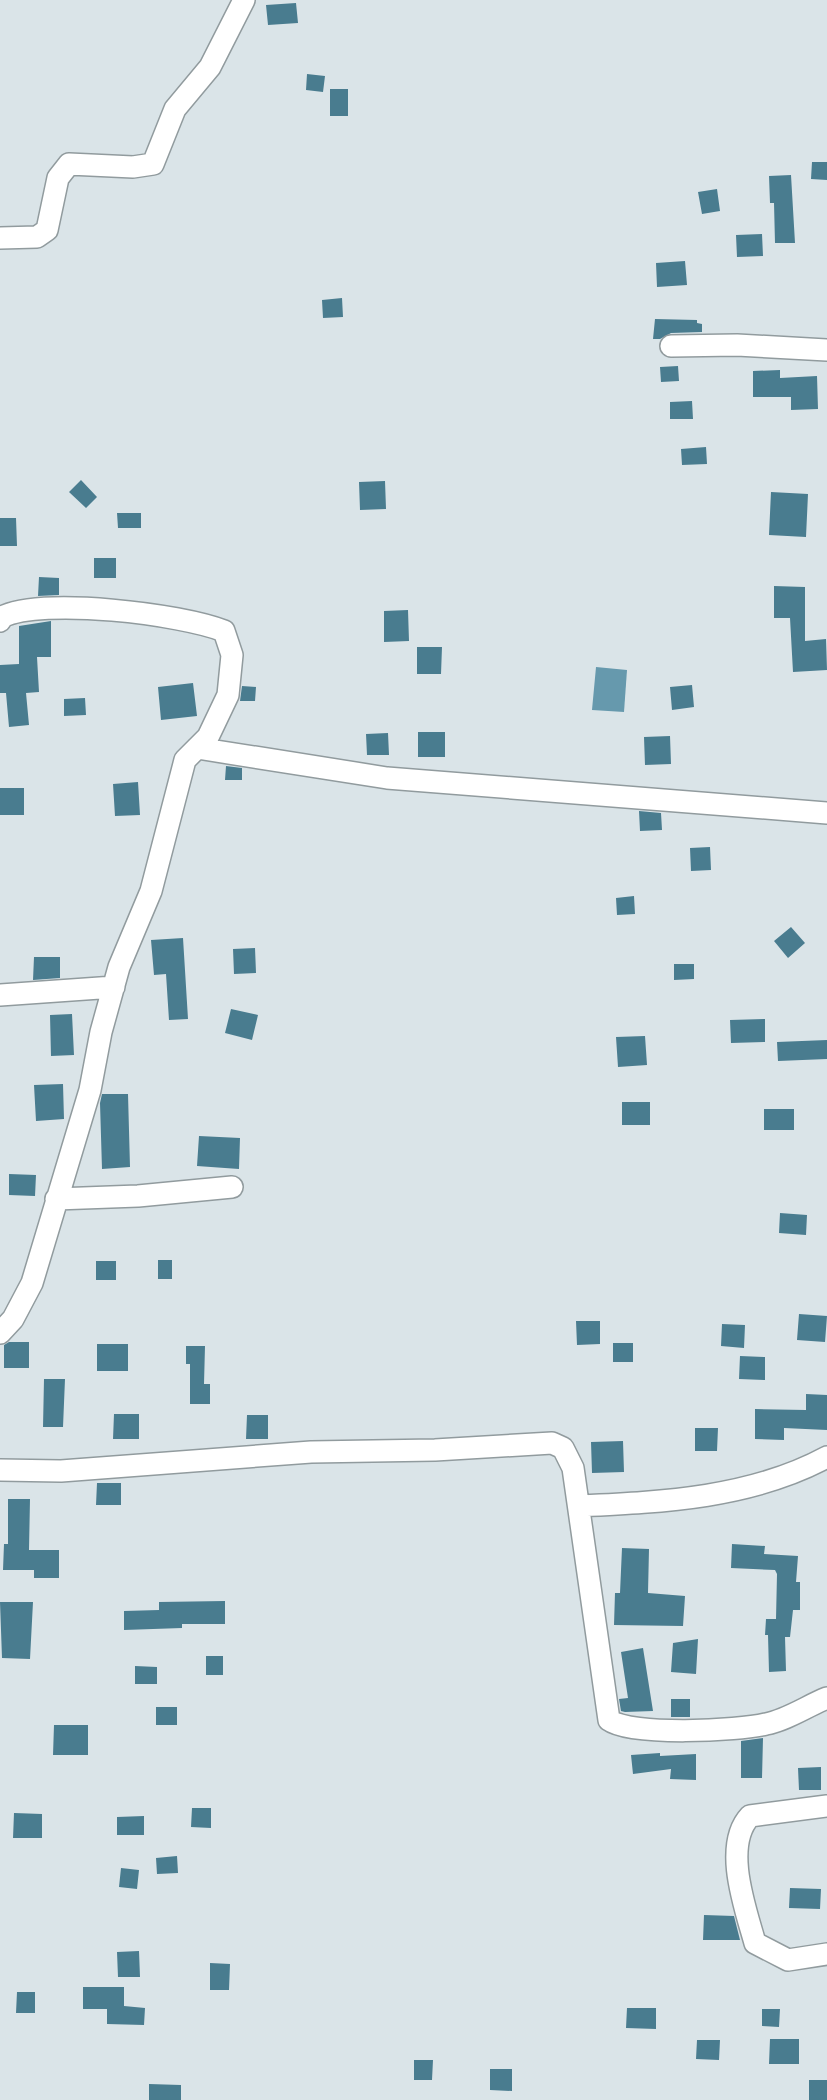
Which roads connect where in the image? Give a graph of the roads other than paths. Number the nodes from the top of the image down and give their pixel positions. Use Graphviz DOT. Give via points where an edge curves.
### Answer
graph roads {
  1 [pos="244,0"];
  2 [pos="0,238"];
  3 [pos="671,346"];
  4 [pos="827,350"];
  5 [pos="0,621"];
  6 [pos="198,748"];
  7 [pos="827,813"];
  8 [pos="114,987"];
  9 [pos="0,995"];
  10 [pos="232,1187"];
  11 [pos="56,1199"];
  12 [pos="0,1333"];
  13 [pos="827,1457"];
  14 [pos="0,1470"];
  15 [pos="579,1506"];
  16 [pos="827,1699"];
  17 [pos="827,1806"];
  18 [pos="827,1954"];
  1 -- 2 [label="street" via="210,67 175,109 153,164 69,164 58,178 47,230 37,237"];
  3 -- 4 [label="street"];
  5 -- 6 [label="street" via="15,610 90,610 200,622 224,631 232,655 228,695"];
  6 -- 7 [label="street" via="387,778"];
  6 -- 8 [label="street" via="185,760 151,891"];
  8 -- 9 [label="street"];
  8 -- 11 [label="street" via="90,1090"];
  10 -- 11 [label="street"];
  11 -- 12 [label="street" via="32,1283 13,1320"];
  13 -- 15 [label="street" via="741,1490"];
  14 -- 15 [label="street" via="61,1471 311,1452 552,1443 563,1448 573,1468"];
  15 -- 16 [label="street" via="609,1720 617,1726 661,1730 741,1729 770,1724"];
  17 -- 18 [label="street" via="750,1816 738,1839 737,1877 755,1943 788,1960"];
}
